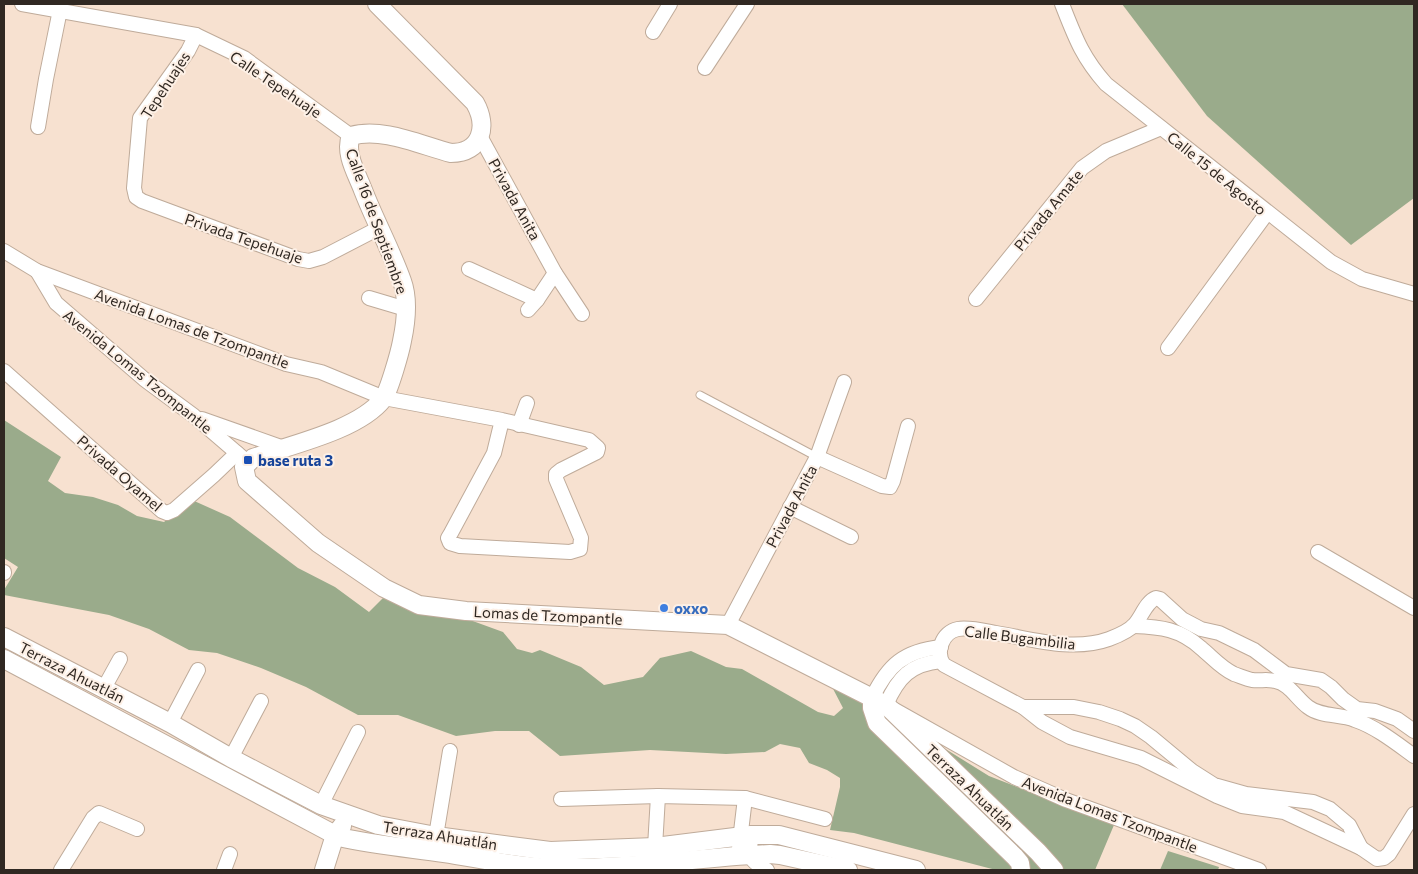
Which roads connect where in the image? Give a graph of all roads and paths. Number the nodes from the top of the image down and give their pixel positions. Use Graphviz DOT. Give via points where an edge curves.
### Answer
graph roads {
  1 [pos="31,4"];
  2 [pos="377,4"];
  3 [pos="670,4"];
  4 [pos="747,4"];
  5 [pos="1062,4"];
  6 [pos="60,10"];
  7 [pos="653,32"];
  8 [pos="196,35"];
  9 [pos="705,68"];
  10 [pos="38,127"];
  11 [pos="1161,128"];
  12 [pos="351,136"];
  13 [pos="480,136"];
  14 [pos="136,196"];
  15 [pos="1267,213"];
  16 [pos="379,228"];
  17 [pos="4,251"];
  18 [pos="469,269"];
  19 [pos="37,271"];
  20 [pos="555,273"];
  21 [pos="1414,294"];
  22 [pos="369,298"];
  23 [pos="976,299"];
  24 [pos="406,309"];
  25 [pos="582,314"];
  26 [pos="1168,348"];
  27 [pos="4,371"];
  28 [pos="844,382"];
  29 [pos="700,395"];
  30 [pos="384,398"];
  31 [pos="527,403"];
  32 [pos="194,416"];
  33 [pos="502,420"];
  34 [pos="518,425"];
  35 [pos="908,426"];
  36 [pos="284,448"];
  37 [pos="817,457"];
  38 [pos="243,461"];
  39 [pos="790,507"];
  40 [pos="851,538"];
  41 [pos="1318,552"];
  42 [pos="1414,608"];
  43 [pos="728,625"];
  44 [pos="1180,625"];
  45 [pos="1134,626"];
  46 [pos="4,637"];
  47 [pos="941,653"];
  48 [pos="4,659"];
  49 [pos="120,659"];
  50 [pos="198,670"];
  51 [pos="1284,679"];
  52 [pos="104,688"];
  53 [pos="261,701"];
  54 [pos="879,701"];
  55 [pos="1023,707"];
  56 [pos="1356,714"];
  57 [pos="170,723"];
  58 [pos="358,732"];
  59 [pos="1414,732"];
  60 [pos="450,751"];
  61 [pos="1414,756"];
  62 [pos="231,758"];
  63 [pos="658,796"];
  64 [pos="745,798"];
  65 [pos="561,800"];
  66 [pos="1244,800"];
  67 [pos="321,805"];
  68 [pos="1414,814"];
  69 [pos="355,817"];
  70 [pos="825,819"];
  71 [pos="378,825"];
  72 [pos="137,829"];
  73 [pos="335,835"];
  74 [pos="436,836"];
  75 [pos="746,836"];
  76 [pos="370,844"];
  77 [pos="656,847"];
  78 [pos="1361,848"];
  79 [pos="230,854"];
  80 [pos="744,856"];
  81 [pos="523,868"];
  82 [pos="596,869"];
  83 [pos="61,870"];
  84 [pos="224,870"];
  85 [pos="324,870"];
  86 [pos="767,870"];
  87 [pos="848,870"];
  88 [pos="916,870"];
  89 [pos="1022,870"];
  90 [pos="1054,870"];
  91 [pos="1259,870"];
  1 -- 6 [label="street, Calle Tepehuaje"];
  2 -- 13 [label="street" via="475,103 482,120"];
  3 -- 7 [label="street"];
  4 -- 9 [label="street"];
  5 -- 11 [label="street, Calle 15 de Agosto" via="1087,62 1106,84"];
  6 -- 8 [label="street, Calle Tepehuaje"];
  6 -- 10 [label="street"];
  8 -- 12 [label="street, Calle Tepehuaje" via="244,58"];
  8 -- 14 [label="street, Tepehuajes" via="140,118"];
  11 -- 15 [label="street, Calle 15 de Agosto"];
  11 -- 23 [label="street, Privada Amate" via="1106,151 1082,168"];
  12 -- 13 [label="street, Calle 16 de Septiembre" via="382,134 451,154 468,150"];
  12 -- 16 [label="street, Calle 16 de Septiembre" via="348,142 351,156"];
  13 -- 20 [label="street, Privada Anita"];
  14 -- 16 [label="street, Privada Tepehuaje" via="142,201 309,261"];
  15 -- 21 [label="street, Calle 15 de Agosto" via="1331,262 1362,279"];
  15 -- 26 [label="street"];
  16 -- 24 [label="street, Calle 16 de Septiembre" via="402,281"];
  17 -- 19 [label="street, Avenida Lomas de Tzompantle"];
  18 -- 20 [label="street" via="533,305"];
  19 -- 30 [label="street, Avenida Lomas de Tzompantle" via="286,364 321,372"];
  19 -- 32 [label="street, Avenida Lomas Tzompantle" via="56,304 144,379"];
  20 -- 25 [label="street, Privada Anita"];
  22 -- 24 [label="street"];
  24 -- 30 [label="street, Calle 16 de Septiembre" via="400,350"];
  27 -- 38 [label="street, Privada Oyamel" via="167,513 214,475"];
  28 -- 37 [label="street, Privada Anita"];
  29 -- 37 [label="lane"];
  30 -- 33 [label="street, Avenida Lomas de Tzompantle"];
  30 -- 36 [label="street, Calle 16 de Septiembre" via="355,422"];
  31 -- 34 [label="street"];
  32 -- 36 [label="street"];
  32 -- 38 [label="street, Avenida Lomas Tzompantle"];
  33 -- 34 [label="street, Avenida Lomas de Tzompantle"];
  33 -- 34 [label="street, Avenida Lomas de Tzompantle" via="494,454 450,533 450,543 460,546 580,549 581,538 556,474 594,455 598,448 589,440"];
  35 -- 37 [label="street" via="890,487"];
  36 -- 38 [label="street, Calle 16 de Septiembre"];
  37 -- 39 [label="street, Privada Anita"];
  38 -- 43 [label="street, Lomas de Tzompantle" via="248,481 318,543 384,588 419,605 466,612"];
  39 -- 40 [label="street"];
  39 -- 43 [label="street, Privada Anita"];
  41 -- 42 [label="street"];
  43 -- 54 [label="street, Lomas de Tzompantle"];
  44 -- 45 [label="street, Calle Bugambilia"];
  44 -- 45 [label="street, Calle Bugambilia" via="1156,598 1151,600"];
  44 -- 51 [label="street, Calle Bugambilia" via="1219,633 1254,650"];
  44 -- 51 [label="street, Calle Bugambilia" via="1217,663 1234,673 1252,680"];
  45 -- 47 [label="street, Calle Bugambilia" via="1110,639 1077,645 960,628 947,636"];
  46 -- 52 [label="street, Terraza Ahuatlán"];
  47 -- 54 [label="street" via="920,650 901,659 881,680"];
  47 -- 55 [label="street" via="944,665"];
  48 -- 73 [label="street, Terraza Ahuatlán"];
  49 -- 52 [label="street"];
  50 -- 57 [label="street"];
  51 -- 56 [label="street, Calle Bugambilia" via="1321,680"];
  51 -- 56 [label="street, Calle Bugambilia" via="1308,708 1325,714"];
  52 -- 57 [label="street, Terraza Ahuatlán"];
  53 -- 62 [label="street"];
  54 -- 89 [label="street, Terraza Ahuatlán" via="872,708 877,723 1015,857"];
  54 -- 90 [label="street, Terraza Ahuatlán"];
  54 -- 91 [label="street, Avenida Lomas Tzompantle" via="1023,781 1066,800"];
  55 -- 66 [label="street" via="1070,737 1141,758 1217,796"];
  55 -- 66 [label="street" via="1074,707 1120,719 1151,737 1192,771"];
  56 -- 59 [label="street, Calle Bugambilia" via="1375,711 1397,719"];
  56 -- 61 [label="street, Calle Bugambilia"];
  57 -- 62 [label="street, Terraza Ahuatlán"];
  58 -- 67 [label="street"];
  60 -- 74 [label="street"];
  62 -- 67 [label="street, Terraza Ahuatlán"];
  63 -- 64 [label="street"];
  63 -- 65 [label="street"];
  63 -- 77 [label="street"];
  64 -- 70 [label="street"];
  64 -- 75 [label="street"];
  66 -- 78 [label="street" via="1284,812"];
  66 -- 78 [label="street" via="1298,799 1313,802 1330,809 1349,825"];
  67 -- 69 [label="street, Terraza Ahuatlán"];
  68 -- 78 [label="street" via="1384,858 1377,859"];
  69 -- 71 [label="street, Terraza Ahuatlán"];
  69 -- 73 [label="street"];
  71 -- 74 [label="street, Terraza Ahuatlán"];
  71 -- 76 [label="street"];
  72 -- 83 [label="street" via="99,813"];
  73 -- 76 [label="street, Terraza Ahuatlán"];
  73 -- 85 [label="street"];
  74 -- 77 [label="street, Terraza Ahuatlán" via="550,851"];
  75 -- 77 [label="street, Terraza Ahuatlán"];
  75 -- 80 [label="street"];
  75 -- 88 [label="street, Terraza Ahuatlán" via="779,835"];
  76 -- 81 [label="street, Terraza Ahuatlán" via="444,853"];
  79 -- 84 [label="street"];
  80 -- 82 [label="street, Terraza Ahuatlán"];
  80 -- 86 [label="street"];
  80 -- 87 [label="street, Terraza Ahuatlán" via="780,855"];
  81 -- 82 [label="street, Terraza Ahuatlán"];
}
